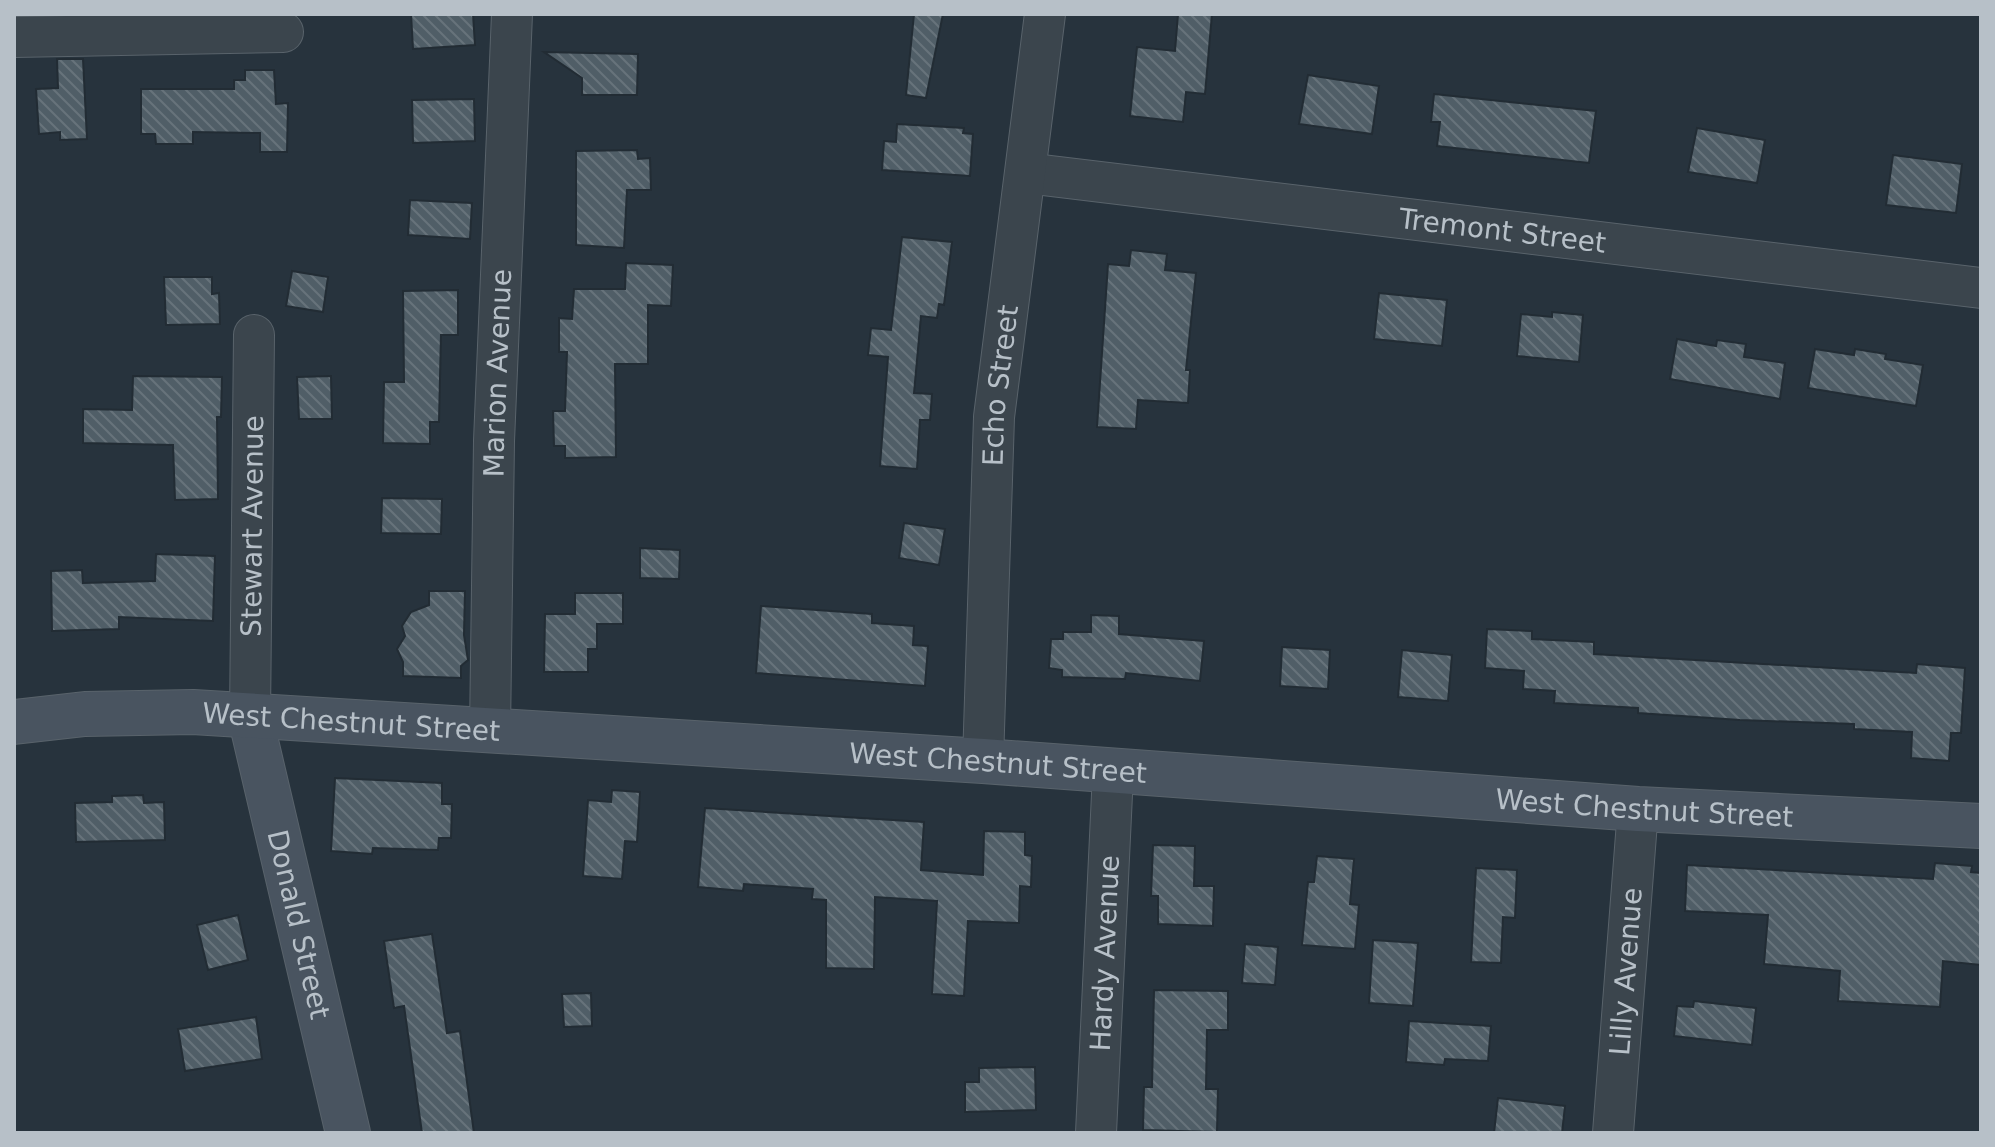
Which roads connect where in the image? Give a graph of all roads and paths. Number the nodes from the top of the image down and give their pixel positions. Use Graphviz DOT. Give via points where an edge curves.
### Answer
graph roads {
  1 [pos="512,14"];
  2 [pos="1045,14"];
  3 [pos="283,32"];
  4 [pos="14,37"];
  5 [pos="1026,173"];
  6 [pos="1981,288"];
  7 [pos="254,335"];
  8 [pos="250,716"];
  9 [pos="14,722"];
  10 [pos="490,731"];
  11 [pos="983,761"];
  12 [pos="1113,773"];
  13 [pos="1638,809"];
  14 [pos="1981,826"];
  15 [pos="348,1133"];
  16 [pos="1096,1133"];
  17 [pos="1613,1133"];
  1 -- 10 [label="street, Marion Avenue" via="494,441"];
  2 -- 5 [label="street, Echo Street"];
  3 -- 4 [label="street"];
  5 -- 6 [label="street, Tremont Street"];
  5 -- 11 [label="street, Echo Street" via="994,417"];
  7 -- 8 [label="street, Stewart Avenue"];
  8 -- 9 [label="main road, West Chestnut Street" via="137,711"];
  8 -- 10 [label="main road, West Chestnut Street"];
  8 -- 15 [label="main road, Donald Street"];
  10 -- 11 [label="main road, West Chestnut Street"];
  11 -- 12 [label="main road, West Chestnut Street"];
  12 -- 13 [label="main road, West Chestnut Street"];
  12 -- 16 [label="street, Hardy Avenue"];
  13 -- 14 [label="main road, West Chestnut Street"];
  13 -- 17 [label="street, Lilly Avenue"];
}
